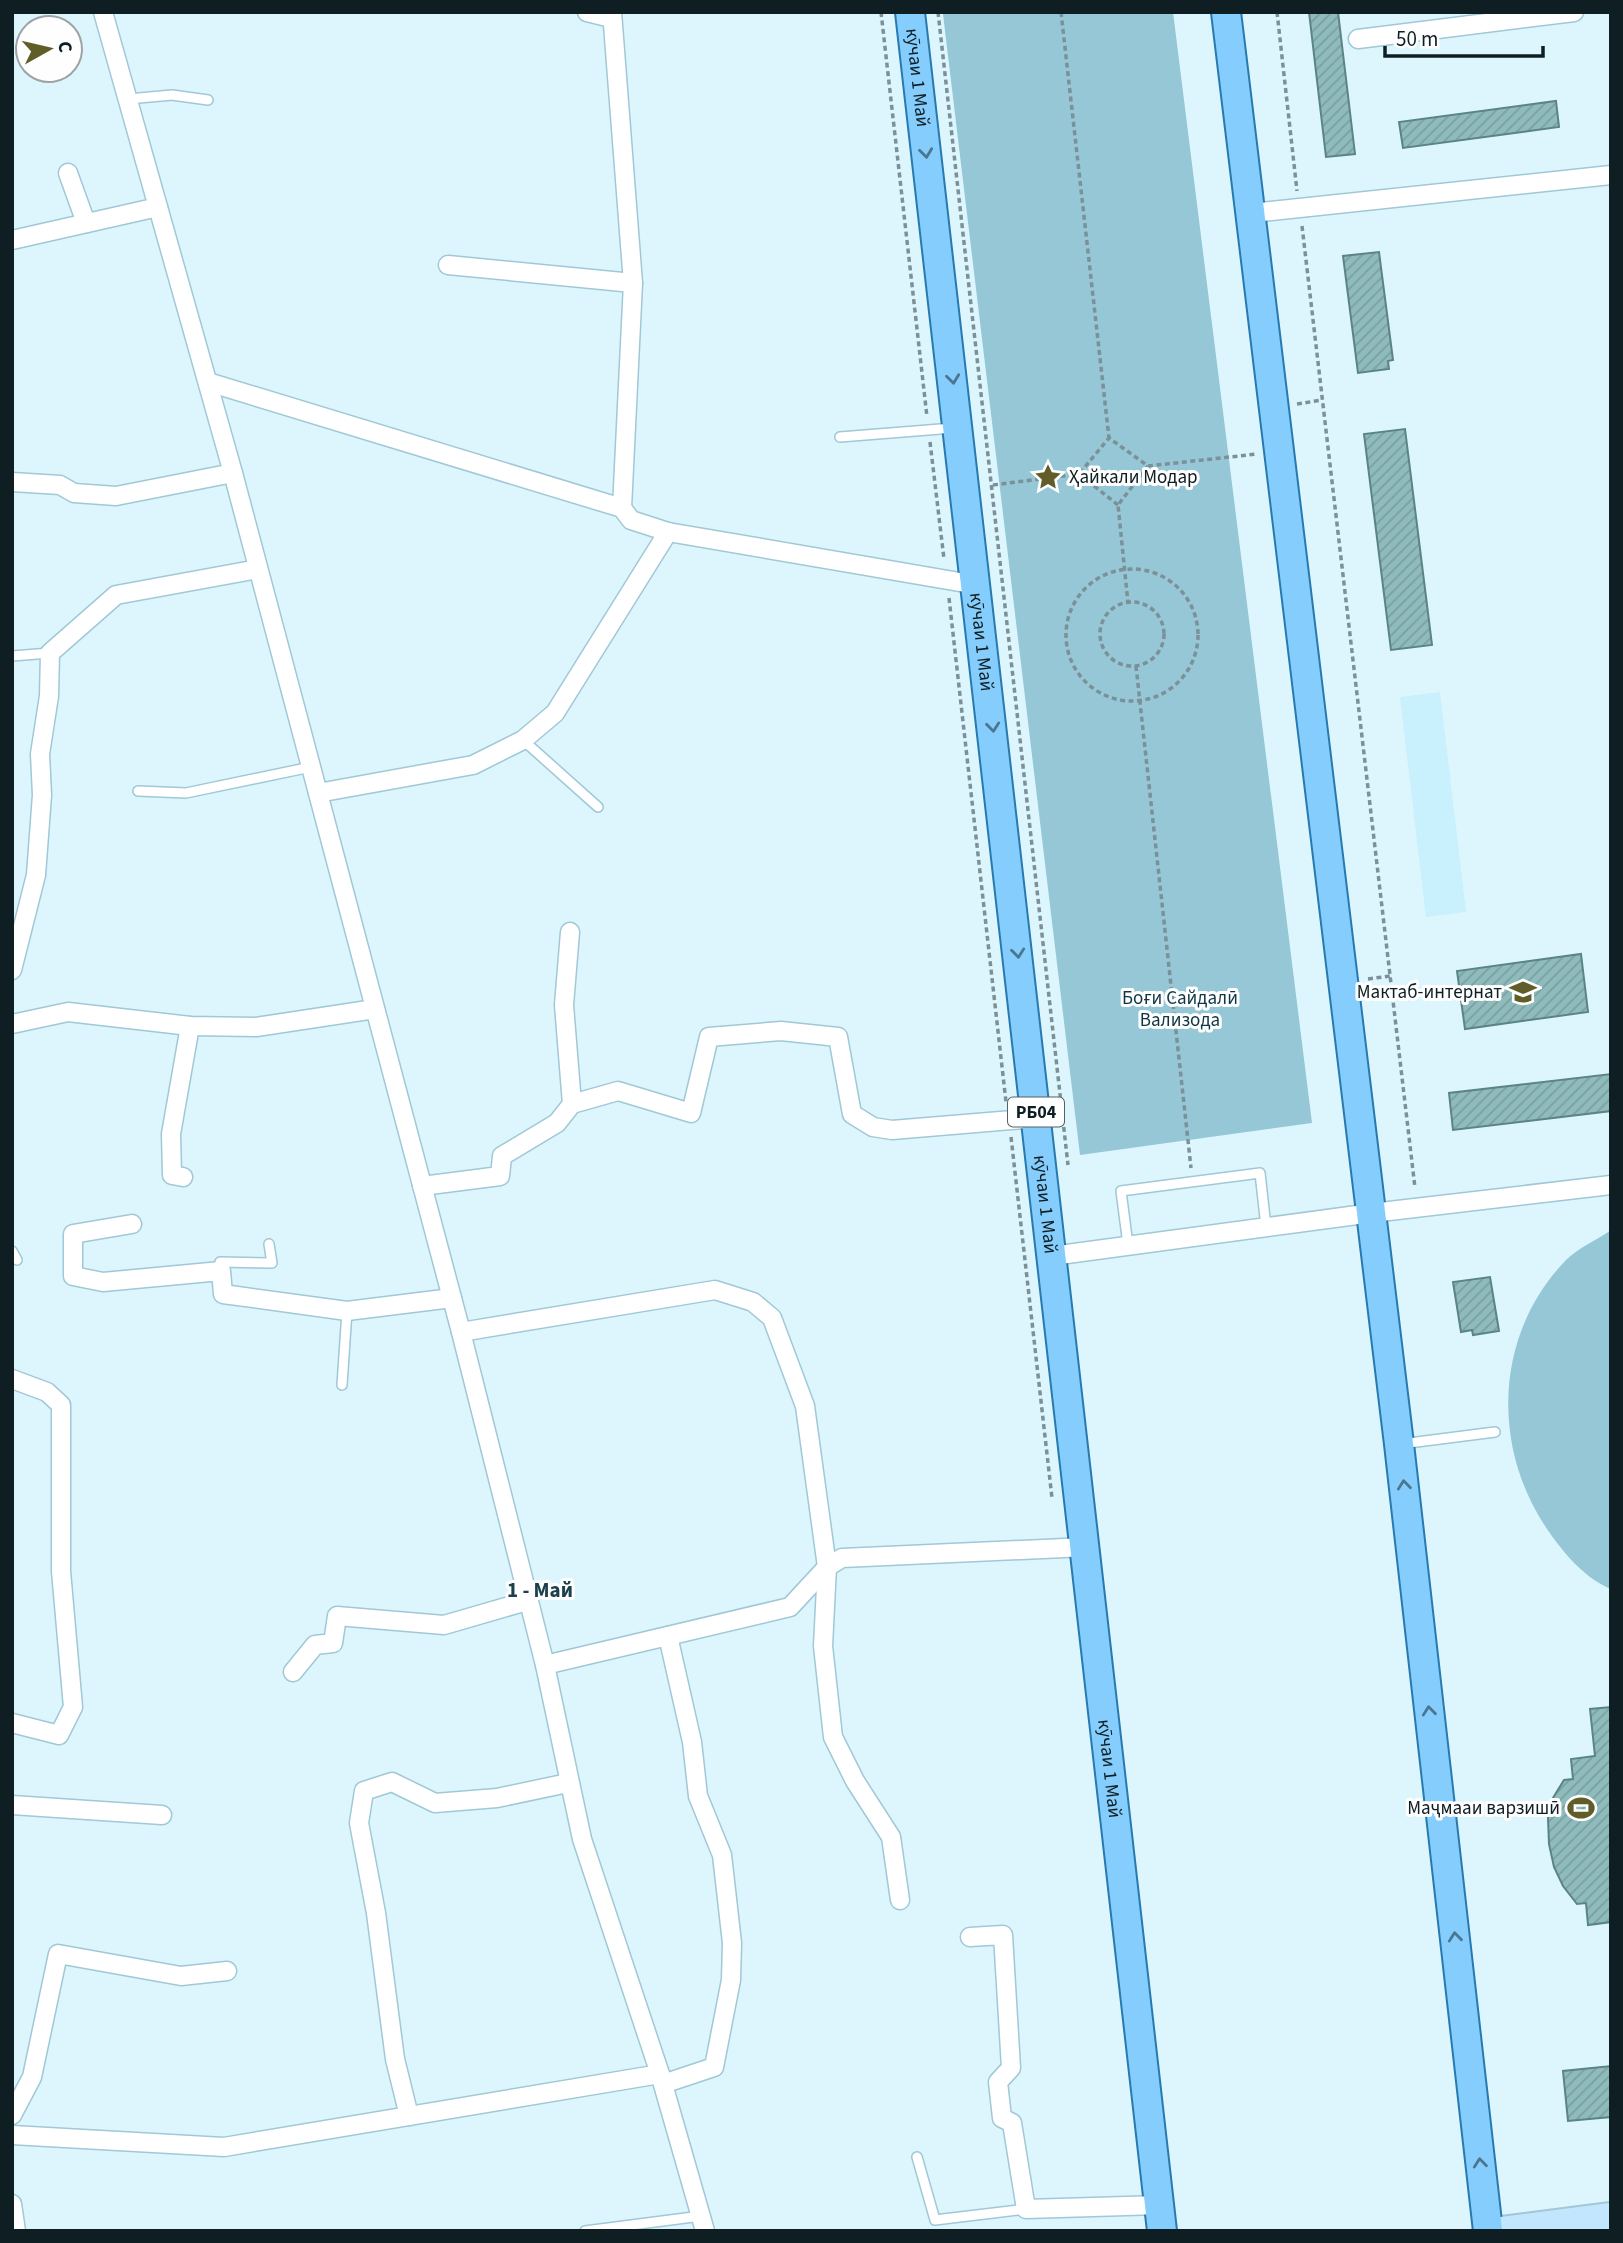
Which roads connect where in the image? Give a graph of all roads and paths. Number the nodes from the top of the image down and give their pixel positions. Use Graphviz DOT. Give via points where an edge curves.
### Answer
graph roads {
  1 [pos="103,12"];
  2 [pos="587,12"];
  3 [pos="881,12"];
  4 [pos="910,12"];
  5 [pos="937,12"];
  6 [pos="1061,12"];
  7 [pos="1226,12"];
  8 [pos="1276,12"];
  9 [pos="1574,12"];
  10 [pos="611,15"];
  11 [pos="1481,18"];
  12 [pos="1358,39"];
  13 [pos="128,99"];
  14 [pos="208,100"];
  15 [pos="68,173"];
  16 [pos="1611,175"];
  17 [pos="158,207"];
  18 [pos="1300,208"];
  19 [pos="1252,213"];
  20 [pos="86,223"];
  21 [pos="12,240"];
  22 [pos="448,265"];
  23 [pos="633,283"];
  24 [pos="208,382"];
  25 [pos="958,428"];
  26 [pos="929,430"];
  27 [pos="840,437"];
  28 [pos="1110,438"];
  29 [pos="1280,452"];
  30 [pos="1148,466"];
  31 [pos="233,473"];
  32 [pos="1079,474"];
  33 [pos="12,482"];
  34 [pos="979,487"];
  35 [pos="1118,505"];
  36 [pos="622,508"];
  37 [pos="668,532"];
  38 [pos="258,569"];
  39 [pos="1125,569"];
  40 [pos="946,580"];
  41 [pos="976,585"];
  42 [pos="1128,603"];
  43 [pos="50,653"];
  44 [pos="12,656"];
  45 [pos="1136,666"];
  46 [pos="1139,701"];
  47 [pos="523,740"];
  48 [pos="311,767"];
  49 [pos="138,791"];
  50 [pos="318,793"];
  51 [pos="598,807"];
  52 [pos="570,932"];
  53 [pos="12,970"];
  54 [pos="376,1009"];
  55 [pos="12,1024"];
  56 [pos="190,1026"];
  57 [pos="572,1104"];
  58 [pos="1037,1118"];
  59 [pos="1009,1120"];
  60 [pos="1068,1170"];
  61 [pos="183,1177"];
  62 [pos="1193,1181"];
  63 [pos="1611,1185"];
  64 [pos="422,1186"];
  65 [pos="1417,1208"];
  66 [pos="1372,1213"];
  67 [pos="132,1224"];
  68 [pos="1266,1227"];
  69 [pos="269,1244"];
  70 [pos="1128,1245"];
  71 [pos="1052,1256"];
  72 [pos="221,1271"];
  73 [pos="452,1298"];
  74 [pos="347,1311"];
  75 [pos="461,1332"];
  76 [pos="12,1379"];
  77 [pos="342,1385"];
  78 [pos="1494,1432"];
  79 [pos="1399,1444"];
  80 [pos="1053,1507"];
  81 [pos="1086,1547"];
  82 [pos="827,1567"];
  83 [pos="527,1601"];
  84 [pos="668,1636"];
  85 [pos="545,1665"];
  86 [pos="293,1672"];
  87 [pos="12,1723"];
  88 [pos="568,1783"];
  89 [pos="12,1805"];
  90 [pos="162,1815"];
  91 [pos="900,1900"];
  92 [pos="970,1937"];
  93 [pos="228,1970"];
  94 [pos="662,2079"];
  95 [pos="12,2115"];
  96 [pos="409,2116"];
  97 [pos="12,2135"];
  98 [pos="917,2157"];
  99 [pos="12,2204"];
  100 [pos="1026,2209"];
  101 [pos="1611,2216"];
  102 [pos="1162,2220"];
  103 [pos="703,2224"];
  104 [pos="16,2231"];
  105 [pos="584,2231"];
  106 [pos="1488,2231"];
  107 [pos="1494,2231"];
  1 -- 13 [label="street"];
  2 -- 10 [label="street"];
  3 -- 26 [label="path"];
  4 -- 25 [label="main road, кӯчаи 1 Май / РБ04, one-way"];
  5 -- 34 [label="path"];
  6 -- 28 [label="path"];
  7 -- 19 [label="main road"];
  8 -- 18 [label="path"];
  9 -- 11 [label="street"];
  10 -- 23 [label="street"];
  11 -- 12 [label="street"];
  13 -- 14 [label="lane" via="172,95"];
  13 -- 17 [label="street"];
  15 -- 20 [label="street"];
  16 -- 18 [label="street"];
  17 -- 20 [label="street"];
  17 -- 24 [label="street"];
  18 -- 19 [label="street"];
  18 -- 65 [label="path"];
  19 -- 29 [label="main road"];
  20 -- 21 [label="street"];
  22 -- 23 [label="street"];
  23 -- 36 [label="street"];
  24 -- 31 [label="street"];
  24 -- 36 [label="street"];
  25 -- 26 [label="lane"];
  25 -- 34 [label="main road, кӯчаи 1 Май / РБ04"];
  26 -- 27 [label="lane"];
  26 -- 40 [label="path"];
  28 -- 30 [label="path"];
  28 -- 32 [label="path"];
  29 -- 30 [label="path"];
  29 -- 66 [label="main road"];
  30 -- 35 [label="path"];
  31 -- 33 [label="street" via="117,496"];
  31 -- 38 [label="street"];
  32 -- 34 [label="path"];
  32 -- 35 [label="path"];
  34 -- 41 [label="main road, кӯчаи 1 Май / РБ04"];
  34 -- 60 [label="path"];
  35 -- 39 [label="path"];
  36 -- 37 [label="street" via="631,520"];
  37 -- 40 [label="street"];
  37 -- 47 [label="street" via="555,713"];
  38 -- 43 [label="street" via="116,595"];
  38 -- 48 [label="street"];
  39 -- 42 [label="path"];
  39 -- 46 [label="path" via="1097,578 1085,588 1069,613 1066,642 1076,670 1091,687 1110,698"];
  39 -- 46 [label="path" via="1154,572 1180,588 1198,628 1195,657 1179,682 1154,698"];
  40 -- 41 [label="street"];
  40 -- 59 [label="path"];
  41 -- 58 [label="main road, кӯчаи 1 Май / РБ04, one-way"];
  42 -- 45 [label="path" via="1148,607 1164,631 1154,658"];
  42 -- 45 [label="path" via="1104,619 1100,638 1116,662"];
  43 -- 44 [label="lane"];
  43 -- 53 [label="street" via="40,754 36,875"];
  45 -- 46 [label="path"];
  46 -- 62 [label="path"];
  47 -- 50 [label="street" via="473,765"];
  47 -- 51 [label="lane"];
  48 -- 49 [label="lane" via="186,793"];
  48 -- 50 [label="street"];
  50 -- 54 [label="street"];
  52 -- 57 [label="street" via="564,1005"];
  54 -- 56 [label="street" via="256,1027"];
  54 -- 64 [label="street"];
  55 -- 56 [label="street" via="68,1013"];
  56 -- 61 [label="street" via="171,1134 172,1175"];
  57 -- 59 [label="street" via="618,1091 691,1113 709,1037 781,1031 838,1037 852,1114 873,1127 892,1130"];
  57 -- 64 [label="street" via="557,1123 502,1156 500,1176"];
  58 -- 59 [label="street"];
  58 -- 71 [label="main road, кӯчаи 1 Май / РБ04"];
  59 -- 80 [label="path"];
  62 -- 68 [label="lane" via="1259,1173"];
  62 -- 70 [label="lane" via="1121,1191"];
  63 -- 65 [label="street"];
  64 -- 73 [label="street"];
  65 -- 66 [label="street"];
  66 -- 68 [label="street"];
  66 -- 79 [label="main road"];
  67 -- 72 [label="street" via="73,1234 73,1276 103,1282"];
  68 -- 70 [label="street"];
  69 -- 72 [label="lane" via="272,1263 220,1262"];
  70 -- 71 [label="street"];
  71 -- 81 [label="main road, кӯчаи 1 Май / РБ04"];
  72 -- 74 [label="street" via="223,1294"];
  73 -- 74 [label="street"];
  73 -- 75 [label="street"];
  74 -- 77 [label="lane"];
  75 -- 82 [label="street" via="715,1290 753,1302 772,1318 805,1406"];
  75 -- 83 [label="street"];
  76 -- 87 [label="street" via="47,1392 61,1405 61,1571 73,1707 59,1735"];
  78 -- 79 [label="lane"];
  106 -- 79 [label="main road, one-way"];
  81 -- 82 [label="street" via="842,1558"];
  81 -- 102 [label="main road, кӯчаи 1 Май / РБ04"];
  82 -- 84 [label="street" via="790,1606"];
  82 -- 91 [label="street" via="823,1646 832,1737 891,1837"];
  83 -- 85 [label="street"];
  83 -- 86 [label="street" via="444,1625 337,1616 332,1643 315,1645"];
  84 -- 85 [label="street"];
  84 -- 94 [label="street" via="692,1742 698,1796 722,1855 732,1943 731,1980 714,2067"];
  85 -- 88 [label="street"];
  88 -- 94 [label="street" via="582,1839"];
  88 -- 96 [label="street" via="497,1798 435,1803 393,1782 364,1791 359,1823 395,2059"];
  89 -- 90 [label="street"];
  92 -- 100 [label="street" via="1003,1935 1012,2068 998,2082 1002,2118 1012,2123"];
  93 -- 95 [label="street" via="181,1976 58,1954 32,2077"];
  94 -- 96 [label="street"];
  94 -- 103 [label="street"];
  96 -- 97 [label="street" via="224,2147"];
  98 -- 100 [label="lane" via="935,2220"];
  99 -- 104 [label="street"];
  100 -- 102 [label="street"];
  101 -- 107 [label="street"];
  103 -- 105 [label="lane"];
}
